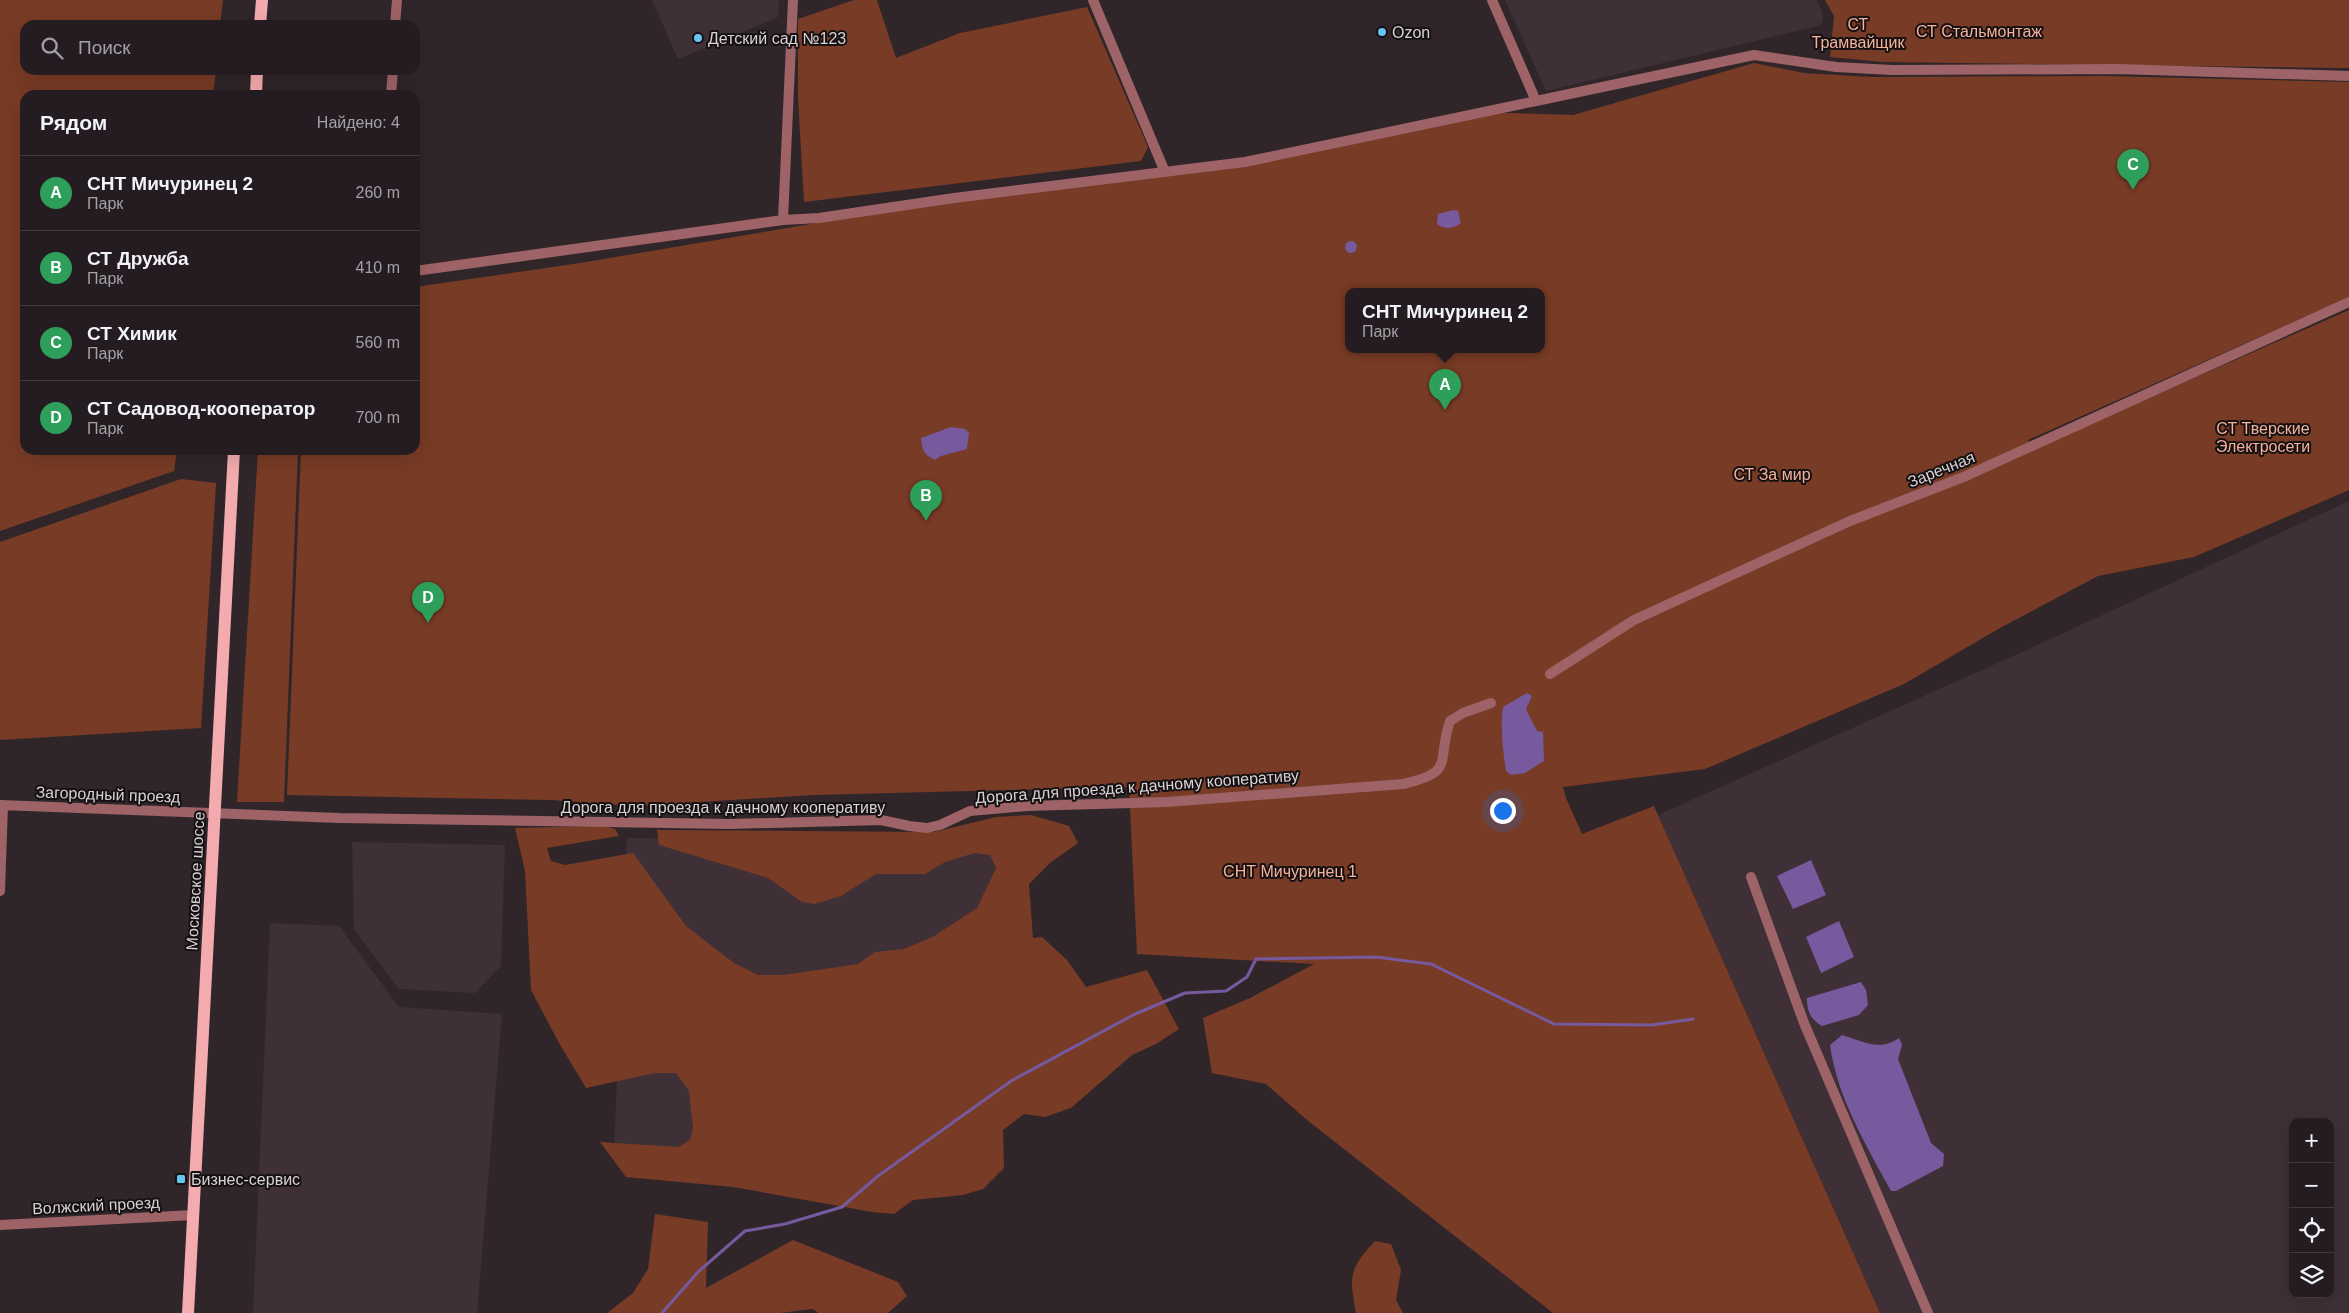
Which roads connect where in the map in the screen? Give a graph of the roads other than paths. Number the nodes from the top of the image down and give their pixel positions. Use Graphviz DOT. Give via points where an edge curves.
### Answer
graph roads {
  1 [pos="262,0"];
  2 [pos="397,0"];
  3 [pos="793,0"];
  4 [pos="1093,0"];
  5 [pos="1492,0"];
  6 [pos="260,20"];
  7 [pos="395,20"];
  8 [pos="257,75"];
  9 [pos="393,75"];
  10 [pos="2349,76"];
  11 [pos="256,90"];
  12 [pos="391,90"];
  13 [pos="1536,101"];
  14 [pos="1165,172"];
  15 [pos="783,220"];
  16 [pos="420,270"];
  17 [pos="2349,302"];
  18 [pos="234,455"];
  19 [pos="1550,674"];
  20 [pos="1491,703"];
  21 [pos="2,805"];
  22 [pos="215,814"];
  23 [pos="1752,877"];
  24 [pos="0,891"];
  25 [pos="194,1215"];
  26 [pos="0,1225"];
  27 [pos="188,1313"];
  28 [pos="1928,1313"];
  1 -- 6 [label="main road"];
  2 -- 7 [label="street"];
  3 -- 15 [label="street"];
  4 -- 14 [label="street"];
  5 -- 13 [label="street"];
  8 -- 11 [label="main road"];
  9 -- 12 [label="street"];
  10 -- 13 [label="street" via="2118,69 1892,70 1836,67 1754,55"];
  13 -- 14 [label="street" via="1246,162"];
  14 -- 15 [label="street" via="819,218"];
  15 -- 16 [label="street"];
  17 -- 19 [label="street, Заречная" via="1966,476 1850,521 1634,620"];
  18 -- 22 [label="main road, Московское шоссе"];
  20 -- 22 [label="street, Дорога для проезда к дачному кооперативу" via="1450,721 1442,766 1434,775 1403,784 1166,802 970,811 927,828 882,820 730,824"];
  21 -- 22 [label="street, Загородный проезд"];
  21 -- 24 [label="street"];
  22 -- 25 [label="main road, Московское шоссе"];
  23 -- 28 [label="street" via="1804,1023"];
  25 -- 26 [label="street, Волжский проезд"];
  25 -- 27 [label="main road, Московское шоссе"];
}
